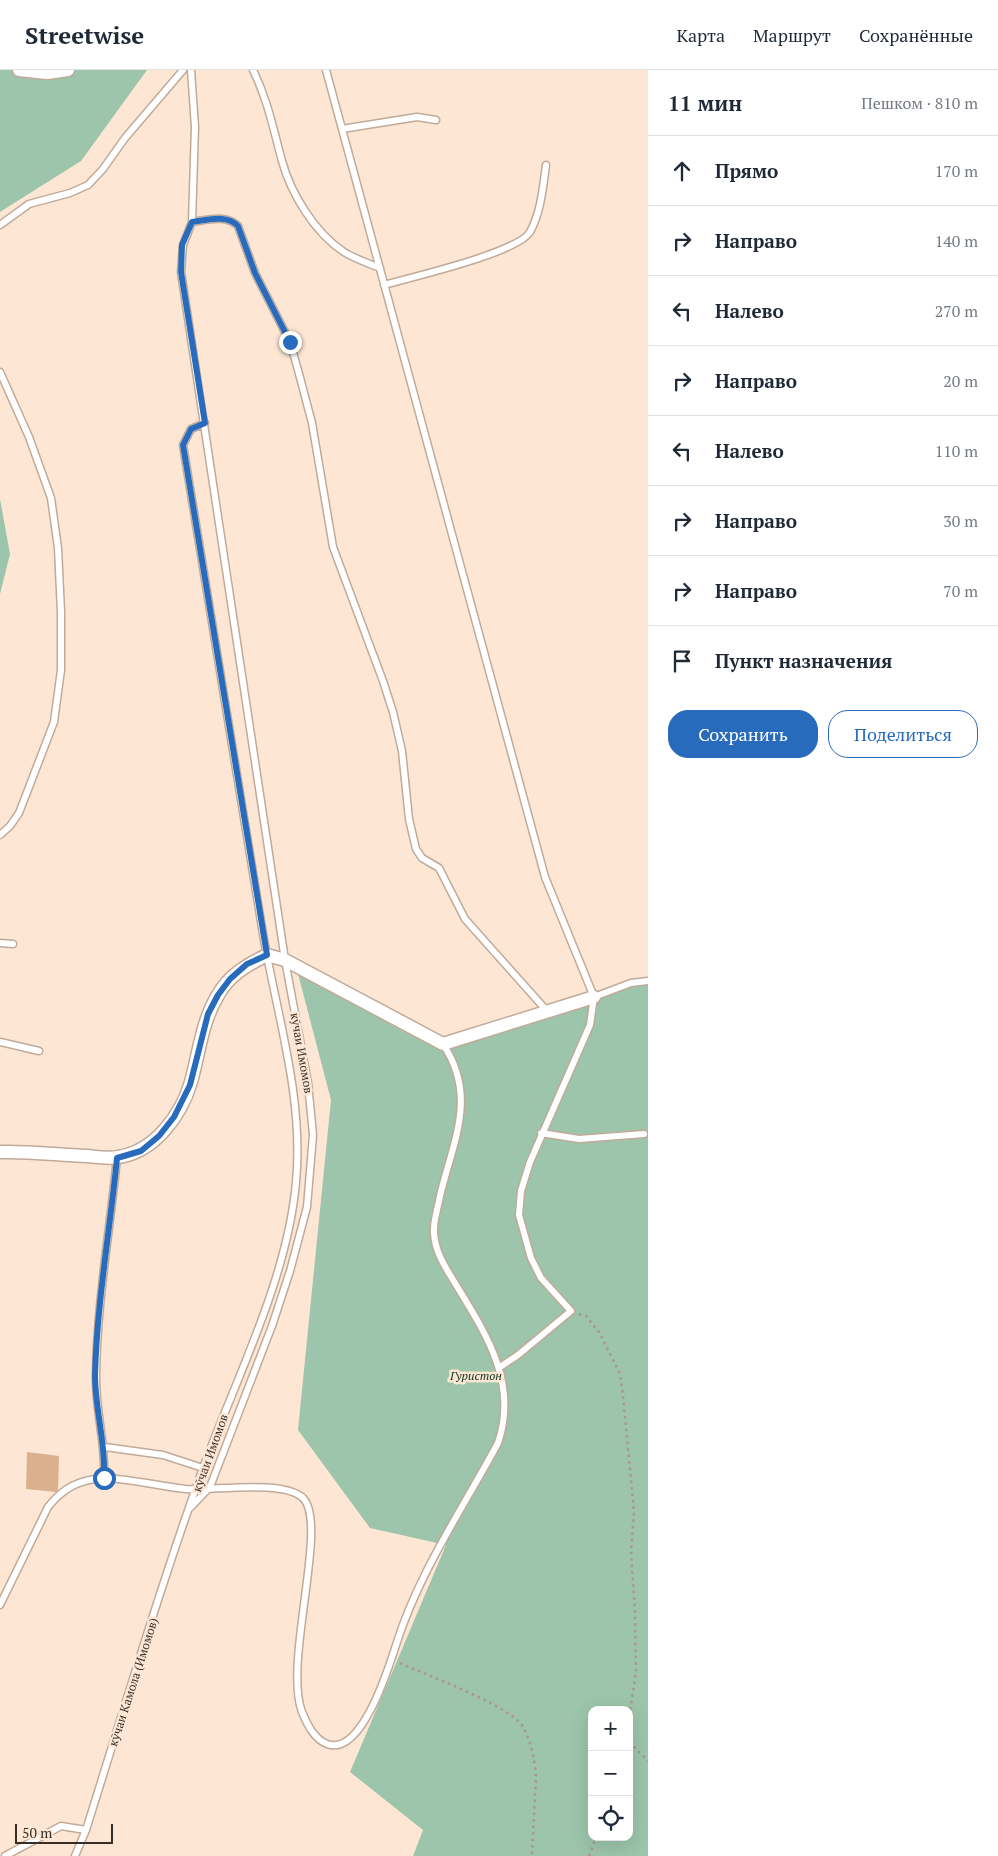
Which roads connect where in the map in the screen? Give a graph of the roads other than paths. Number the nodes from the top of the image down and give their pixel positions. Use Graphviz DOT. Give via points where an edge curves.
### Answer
graph roads {
  1 [pos="19,70"];
  2 [pos="68,70"];
  3 [pos="182,70"];
  4 [pos="191,70"];
  5 [pos="252,70"];
  6 [pos="326,70"];
  7 [pos="436,120"];
  8 [pos="342,129"];
  9 [pos="546,165"];
  10 [pos="192,222"];
  11 [pos="0,225"];
  12 [pos="380,268"];
  13 [pos="384,285"];
  14 [pos="0,372"];
  15 [pos="205,423"];
  16 [pos="0,835"];
  17 [pos="0,943"];
  18 [pos="13,944"];
  19 [pos="267,955"];
  20 [pos="285,960"];
  21 [pos="648,981"];
  22 [pos="594,997"];
  23 [pos="547,1012"];
  24 [pos="0,1042"];
  25 [pos="443,1044"];
  26 [pos="39,1051"];
  27 [pos="542,1133"];
  28 [pos="644,1134"];
  29 [pos="0,1152"];
  30 [pos="117,1158"];
  31 [pos="500,1367"];
  32 [pos="105,1447"];
  33 [pos="203,1468"];
  34 [pos="104,1478"];
  35 [pos="210,1488"];
  36 [pos="196,1489"];
  37 [pos="190,1508"];
  38 [pos="0,1605"];
  39 [pos="86,1830"];
  40 [pos="5,1856"];
  41 [pos="75,1856"];
  1 -- 2 [label="street" via="47,73"];
  3 -- 11 [label="lane" via="88,185 29,204"];
  4 -- 10 [label="lane" via="195,127"];
  5 -- 12 [label="lane" via="272,118 288,180 307,213 320,230 344,251"];
  6 -- 8 [label="lane"];
  7 -- 8 [label="lane" via="417,117"];
  8 -- 12 [label="lane"];
  9 -- 13 [label="lane" via="541,199 529,234 499,252"];
  10 -- 15 [label="lane, кӯчаи Имомов" via="182,245 181,272"];
  10 -- 23 [label="lane" via="226,219 238,226 255,273 290,342 312,423 333,547 384,681 402,751 409,819 416,849 422,858 439,868 465,919"];
  12 -- 13 [label="lane"];
  13 -- 22 [label="lane" via="545,877"];
  14 -- 16 [label="lane" via="38,462 54,511 61,621 59,691 54,722 19,813"];
  15 -- 19 [label="lane, кӯчаи Имомов" via="191,429 183,445"];
  15 -- 20 [label="lane, кӯчаи Имомов"];
  17 -- 18 [label="lane"];
  19 -- 20 [label="street"];
  19 -- 30 [label="street" via="247,964 218,995 208,1014 190,1085 174,1117 141,1151"];
  19 -- 33 [label="lane, кӯчаи Имомов" via="297,1120 299,1154 296,1187 285,1240 263,1313"];
  20 -- 25 [label="street"];
  20 -- 35 [label="lane, кӯчаи Имомов" via="312,1117 310,1188 304,1225 282,1297"];
  21 -- 22 [label="lane" via="631,983"];
  22 -- 23 [label="street"];
  22 -- 27 [label="lane" via="590,1024"];
  23 -- 25 [label="street"];
  24 -- 26 [label="lane"];
  25 -- 31 [label="lane" via="459,1074 462,1110 434,1222 436,1244"];
  27 -- 28 [label="lane" via="579,1139"];
  27 -- 31 [label="lane" via="521,1192 519,1215 524,1238 538,1271 571,1311"];
  29 -- 30 [label="street"];
  30 -- 32 [label="lane" via="97,1330 96,1388"];
  31 -- 35 [label="lane" via="504,1402 498,1444 425,1571 364,1724 345,1744 336,1746 318,1738 306,1722 298,1694 298,1644 312,1538 308,1504 291,1491 253,1487"];
  32 -- 33 [label="lane" via="152,1452"];
  32 -- 34 [label="lane"];
  33 -- 36 [label="lane, кӯчаи Имомов"];
  34 -- 36 [label="lane"];
  34 -- 38 [label="lane" via="85,1480 58,1494 48,1507"];
  35 -- 36 [label="lane"];
  35 -- 37 [label="lane, кӯчаи Имомов"];
  36 -- 37 [label="lane, кӯчаи Имомов"];
  37 -- 39 [label="lane, кӯчаи Камола (Имомов)"];
  39 -- 40 [label="lane" via="61,1826"];
  39 -- 41 [label="lane, кӯчаи Камола (Имомов)"];
}
